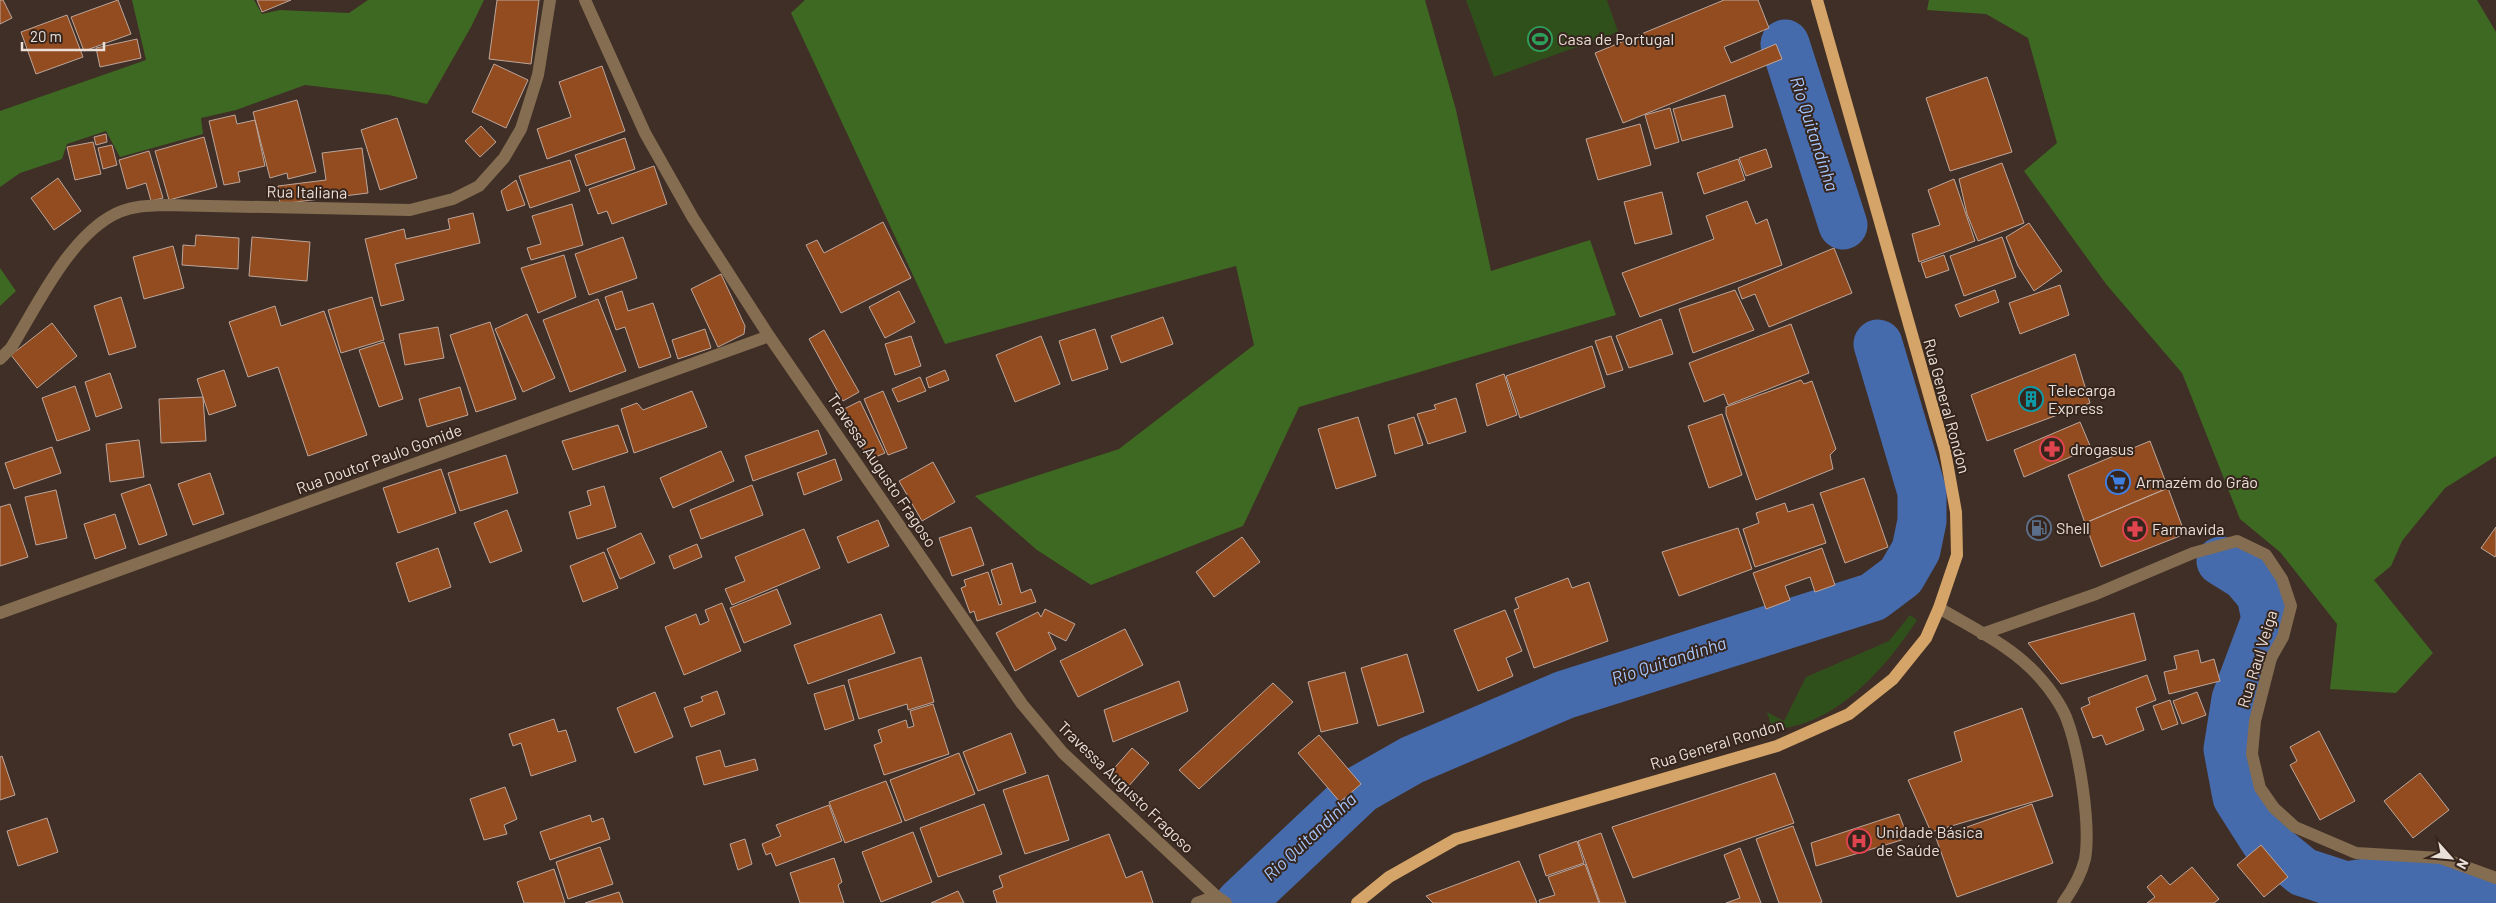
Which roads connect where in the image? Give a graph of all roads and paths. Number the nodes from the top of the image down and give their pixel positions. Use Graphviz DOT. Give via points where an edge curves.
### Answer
graph roads {
  1 [pos="550,0"];
  2 [pos="585,0"];
  3 [pos="1817,0"];
  4 [pos="769,336"];
  5 [pos="0,360"];
  6 [pos="1939,608"];
  7 [pos="0,613"];
  8 [pos="1982,634"];
  9 [pos="2496,878"];
  10 [pos="1221,899"];
  11 [pos="1197,903"];
  12 [pos="1357,903"];
  13 [pos="2063,903"];
  1 -- 5 [label="street, Rua Italiana" via="538,75 522,129 504,158 479,186 452,199 410,210 163,205 138,206 115,214 89,232 65,261 11,348"];
  2 -- 4 [label="street, Travessa Augusto Fragoso" via="645,133 693,218"];
  3 -- 6 [label="main road, Rua General Rondon" via="1946,451 1956,512 1957,555"];
  4 -- 7 [label="street, Rua Doutor Paulo Gomide"];
  4 -- 10 [label="street, Travessa Augusto Fragoso" via="1022,704 1063,753"];
  6 -- 8 [label="street"];
  6 -- 12 [label="main road, Rua General Rondon" via="1926,638 1892,678 1849,714 1777,746 1456,839 1389,877"];
  8 -- 9 [label="street, Rua Raul Veiga" via="2096,594 2193,553 2237,541 2266,555 2282,579 2291,606 2283,637 2271,658 2255,721 2252,754 2260,788 2274,808 2295,827 2356,853 2441,858"];
  8 -- 13 [label="street" via="2016,655 2042,679 2065,716 2077,756 2086,826 2085,858 2077,884"];
  10 -- 11 [label="street"];
}
